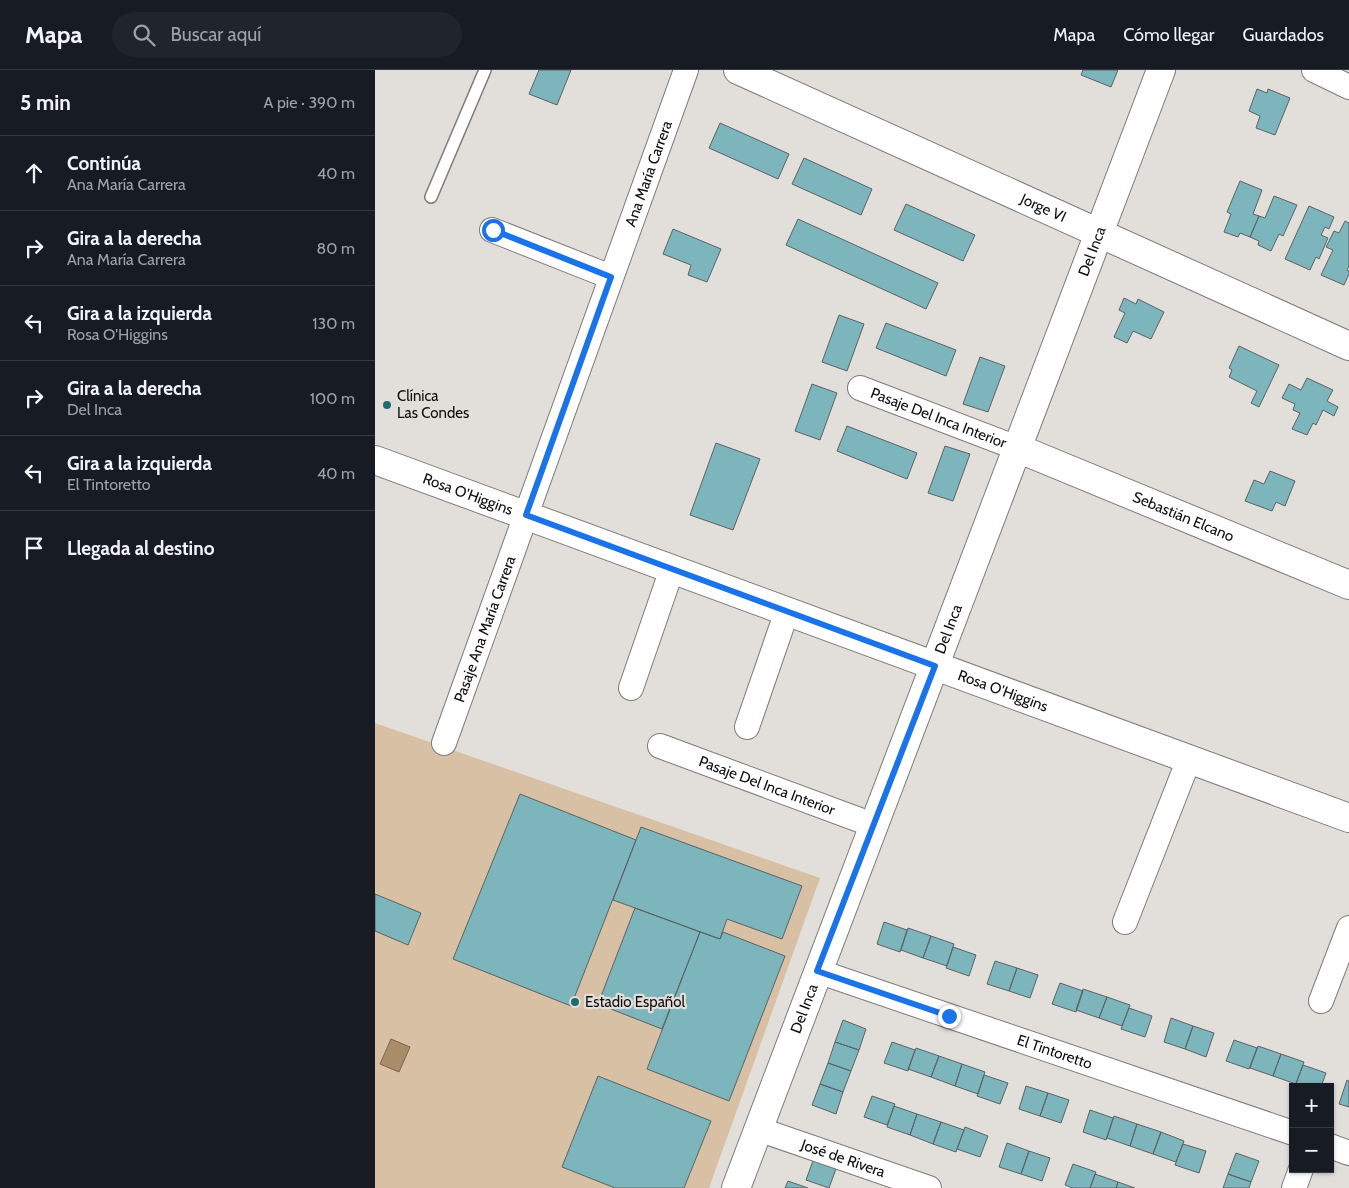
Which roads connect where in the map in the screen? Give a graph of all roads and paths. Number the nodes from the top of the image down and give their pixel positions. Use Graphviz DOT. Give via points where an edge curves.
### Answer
graph roads {
  1 [pos="485,70"];
  2 [pos="685,70"];
  3 [pos="738,70"];
  4 [pos="1161,70"];
  5 [pos="1314,70"];
  6 [pos="1349,87"];
  7 [pos="431,197"];
  8 [pos="493,230"];
  9 [pos="1098,233"];
  10 [pos="611,277"];
  11 [pos="1349,346"];
  12 [pos="860,388"];
  13 [pos="1017,448"];
  14 [pos="375,460"];
  15 [pos="526,515"];
  16 [pos="672,569"];
  17 [pos="1349,585"];
  18 [pos="787,611"];
  19 [pos="935,666"];
  20 [pos="631,688"];
  21 [pos="747,727"];
  22 [pos="445,743"];
  23 [pos="660,746"];
  24 [pos="1189,759"];
  25 [pos="1349,818"];
  26 [pos="873,825"];
  27 [pos="1125,922"];
  28 [pos="1349,928"];
  29 [pos="817,971"];
  30 [pos="1321,1001"];
  31 [pos="758,1130"];
  32 [pos="1289,1132"];
  33 [pos="1334,1147"];
  34 [pos="1349,1152"];
  35 [pos="1300,1173"];
  36 [pos="736,1188"];
  37 [pos="929,1188"];
  38 [pos="1294,1188"];
  1 -- 7 [label="lane"];
  2 -- 10 [label="street, Ana María Carrera"];
  3 -- 9 [label="street, Jorge VI"];
  4 -- 9 [label="street, Del Inca"];
  5 -- 6 [label="street"];
  8 -- 10 [label="street"];
  9 -- 11 [label="street, Jorge VI"];
  9 -- 13 [label="street, Del Inca"];
  10 -- 15 [label="street, Ana María Carrera"];
  12 -- 13 [label="street, Pasaje Del Inca Interior"];
  13 -- 17 [label="street, Sebastián Elcano"];
  13 -- 19 [label="street, Del Inca"];
  14 -- 15 [label="street, Rosa O'Higgins"];
  15 -- 16 [label="street, Rosa O'Higgins"];
  15 -- 22 [label="street, Pasaje Ana María Carrera"];
  16 -- 18 [label="street, Rosa O'Higgins"];
  16 -- 20 [label="street"];
  18 -- 19 [label="street, Rosa O'Higgins"];
  18 -- 21 [label="street"];
  19 -- 24 [label="street, Rosa O'Higgins"];
  19 -- 26 [label="street, Del Inca"];
  23 -- 26 [label="street, Pasaje Del Inca Interior"];
  24 -- 25 [label="street, Rosa O'Higgins"];
  24 -- 27 [label="street"];
  26 -- 29 [label="street, Del Inca"];
  28 -- 30 [label="street"];
  29 -- 31 [label="street, Del Inca"];
  29 -- 32 [label="street, El Tintoretto"];
  31 -- 36 [label="street, Del Inca"];
  31 -- 37 [label="street, José de Rivera"];
  33 -- 34 [label="street"];
  35 -- 38 [label="street"];
}
